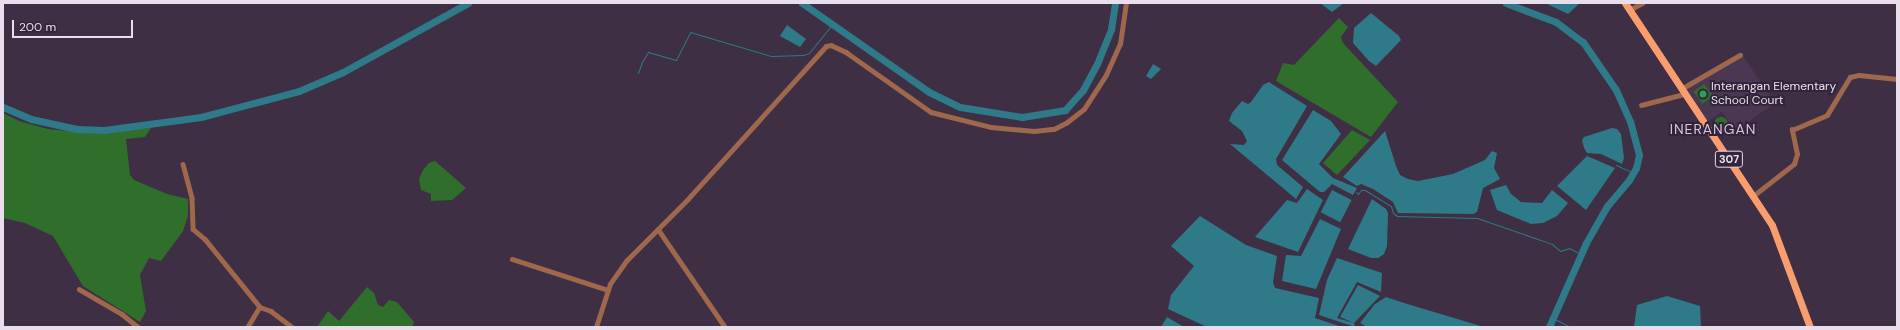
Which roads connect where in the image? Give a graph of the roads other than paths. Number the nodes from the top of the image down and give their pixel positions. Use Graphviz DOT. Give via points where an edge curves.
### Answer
graph roads {
  1 [pos="1126,3"];
  2 [pos="1625,3"];
  3 [pos="1642,3"];
  4 [pos="1629,10"];
  5 [pos="1740,55"];
  6 [pos="1897,79"];
  7 [pos="1682,91"];
  8 [pos="1641,105"];
  9 [pos="182,164"];
  10 [pos="1753,196"];
  11 [pos="658,229"];
  12 [pos="512,259"];
  13 [pos="79,289"];
  14 [pos="608,290"];
  15 [pos="260,307"];
  16 [pos="138,327"];
  17 [pos="248,327"];
  18 [pos="292,327"];
  19 [pos="596,327"];
  20 [pos="725,327"];
  21 [pos="1810,327"];
  1 -- 11 [label="street" via="1120,44 1099,87 1076,117 1050,129 991,127 931,112 846,52 831,45 826,46"];
  2 -- 4 [label="main road, 307"];
  3 -- 4 [label="street"];
  4 -- 7 [label="main road, 307"];
  5 -- 7 [label="street"];
  6 -- 10 [label="street" via="1859,75 1850,77 1827,114 1792,130 1797,154 1794,164"];
  7 -- 8 [label="street"];
  7 -- 10 [label="main road, 307"];
  9 -- 15 [label="street" via="192,198 193,229 205,239"];
  10 -- 21 [label="main road, 307" via="1777,237"];
  11 -- 14 [label="street" via="627,260"];
  11 -- 20 [label="street"];
  12 -- 14 [label="street"];
  13 -- 16 [label="street" via="122,314"];
  14 -- 19 [label="street"];
  15 -- 17 [label="street"];
  15 -- 18 [label="street" via="267,309"];
}
